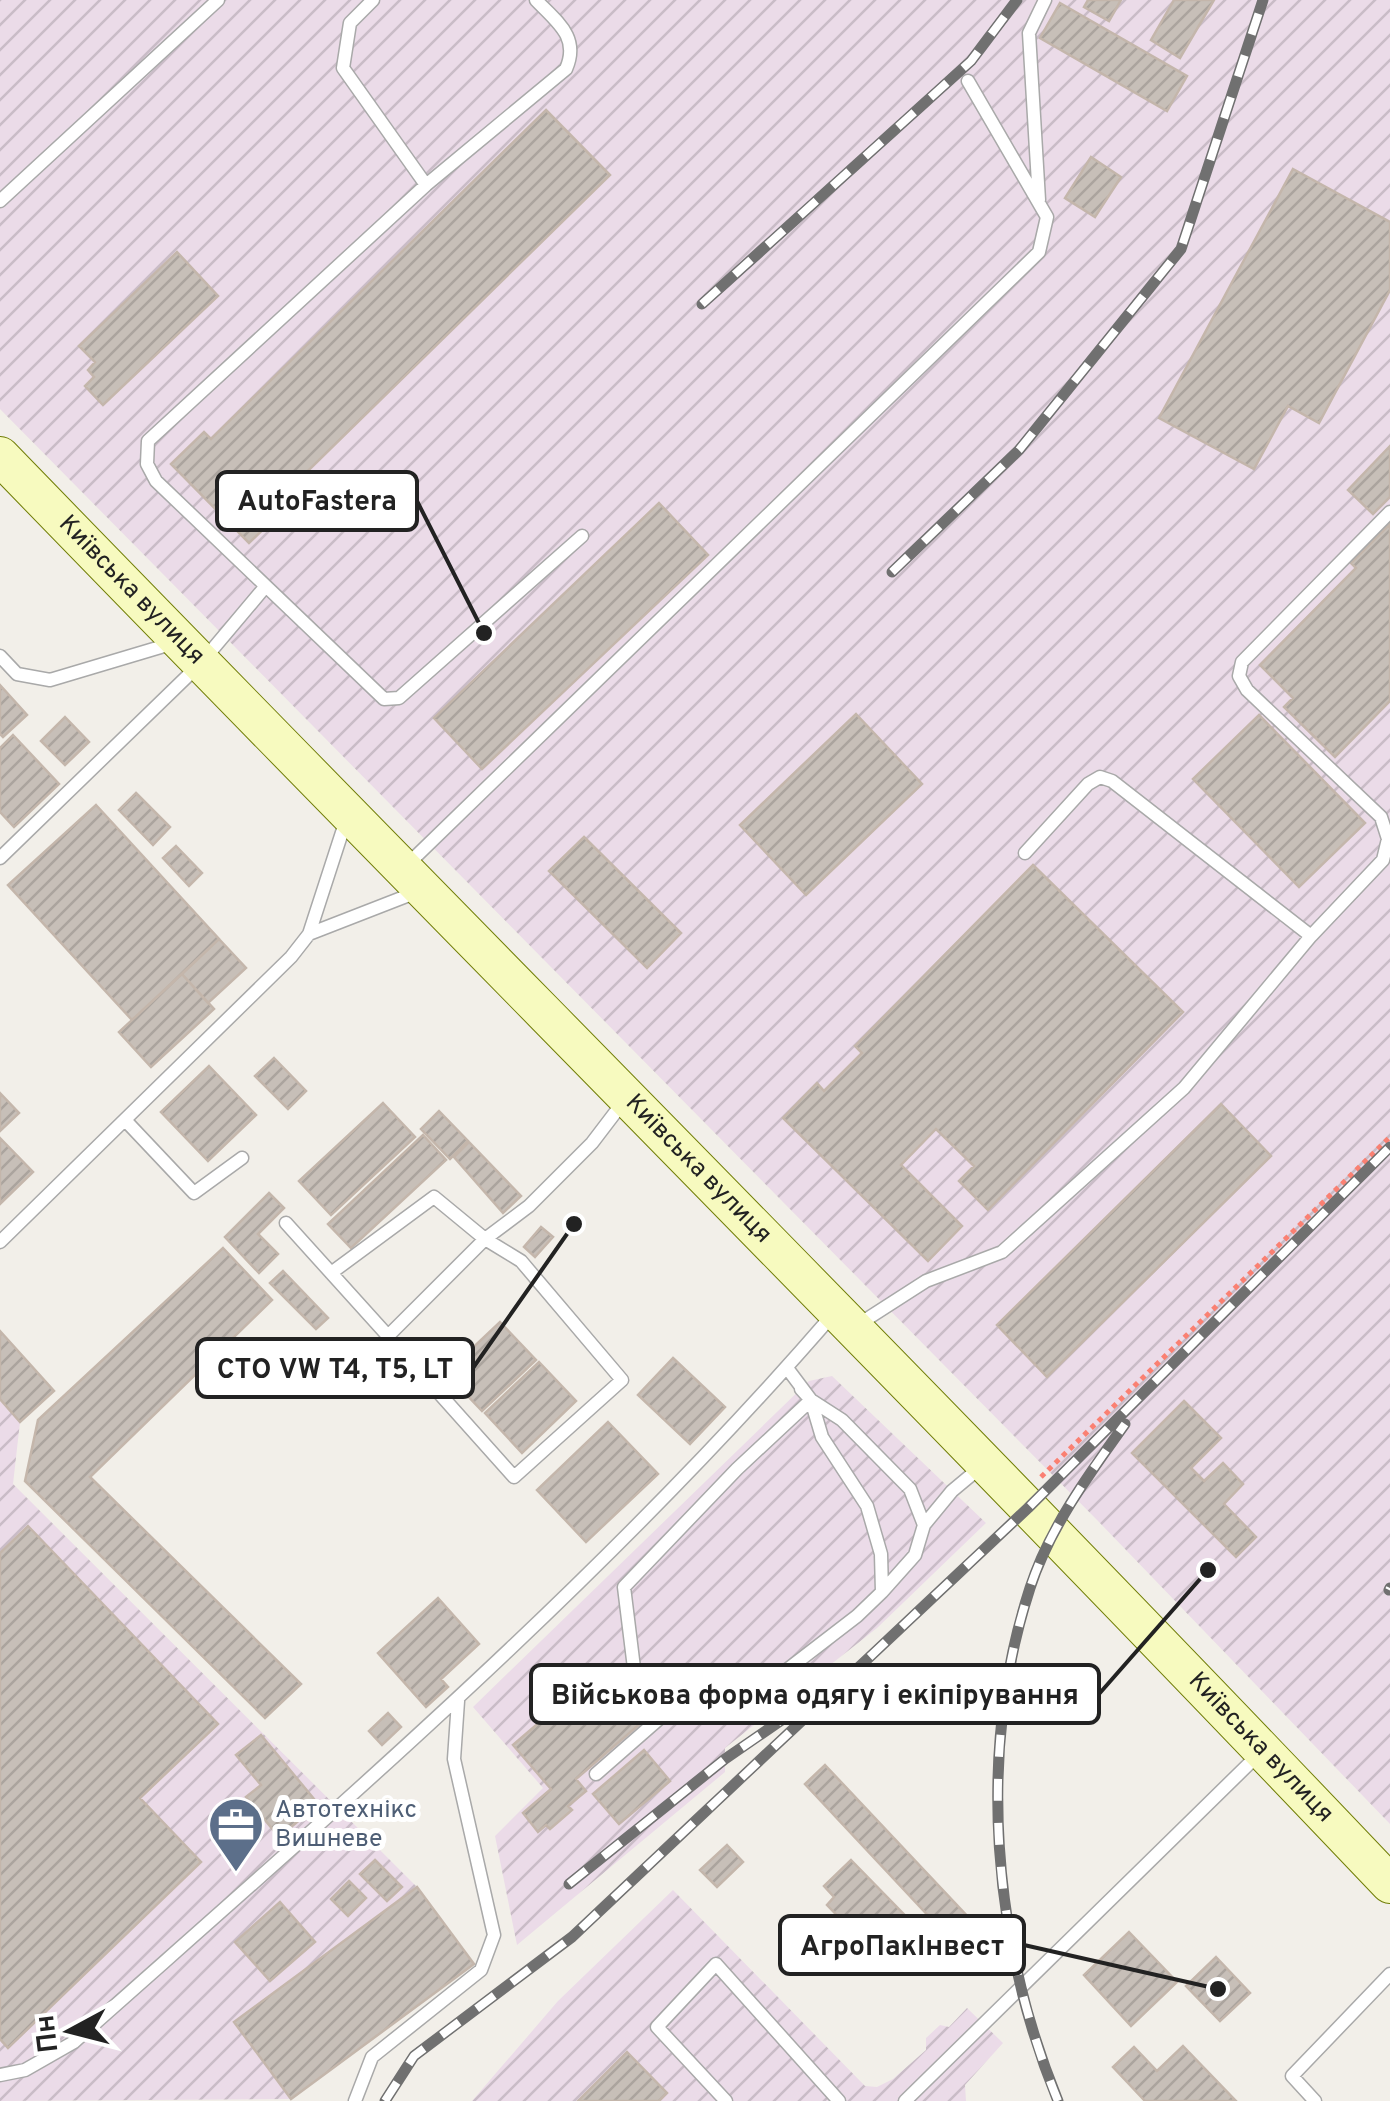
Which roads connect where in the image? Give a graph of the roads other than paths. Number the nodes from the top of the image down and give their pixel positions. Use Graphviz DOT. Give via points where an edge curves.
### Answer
graph roads {
  1 [pos="218,0"];
  2 [pos="373,0"];
  3 [pos="536,0"];
  4 [pos="1045,0"];
  5 [pos="968,81"];
  6 [pos="426,185"];
  7 [pos="0,202"];
  8 [pos="1040,203"];
  9 [pos="0,456"];
  10 [pos="1390,512"];
  11 [pos="582,536"];
  12 [pos="265,587"];
  13 [pos="190,652"];
  14 [pos="0,656"];
  15 [pos="348,814"];
  16 [pos="1025,853"];
  17 [pos="0,858"];
  18 [pos="411,880"];
  19 [pos="309,934"];
  20 [pos="1311,936"];
  21 [pos="628,1095"];
  22 [pos="125,1120"];
  23 [pos="242,1158"];
  24 [pos="286,1223"];
  25 [pos="484,1239"];
  26 [pos="0,1242"];
  27 [pos="331,1273"];
  28 [pos="845,1319"];
  29 [pos="388,1336"];
  30 [pos="787,1368"];
  31 [pos="811,1400"];
  32 [pos="984,1464"];
  33 [pos="924,1525"];
  34 [pos="882,1592"];
  35 [pos="458,1701"];
  36 [pos="668,1711"];
  37 [pos="1263,1750"];
  38 [pos="596,1774"];
  39 [pos="1390,1884"];
  40 [pos="1390,1974"];
  41 [pos="0,2075"];
  42 [pos="355,2101"];
  43 [pos="726,2101"];
  44 [pos="839,2101"];
  45 [pos="905,2101"];
  46 [pos="1315,2101"];
  1 -- 7 [label="lane"];
  2 -- 6 [label="lane" via="350,23 342,68"];
  3 -- 6 [label="lane" via="570,36 566,69"];
  4 -- 8 [label="lane" via="1028,32"];
  5 -- 8 [label="lane"];
  6 -- 12 [label="lane" via="148,440 147,464 156,481"];
  8 -- 18 [label="lane" via="1048,217 1039,252"];
  9 -- 13 [label="main road, Київська вулиця"];
  10 -- 20 [label="lane" via="1242,662 1239,676 1381,818 1388,839 1383,860"];
  11 -- 12 [label="lane" via="400,698 384,699"];
  12 -- 13 [label="lane"];
  13 -- 14 [label="lane" via="50,680 17,674"];
  13 -- 15 [label="main road, Київська вулиця"];
  13 -- 17 [label="lane"];
  15 -- 18 [label="main road, Київська вулиця"];
  15 -- 19 [label="lane"];
  16 -- 20 [label="lane" via="1088,784 1112,781"];
  18 -- 19 [label="lane"];
  18 -- 21 [label="main road, Київська вулиця"];
  19 -- 22 [label="lane"];
  20 -- 28 [label="lane" via="1184,1088 1002,1252"];
  21 -- 25 [label="lane" via="542,1194"];
  21 -- 28 [label="main road, Київська вулиця"];
  22 -- 23 [label="lane" via="194,1192"];
  22 -- 26 [label="lane"];
  24 -- 27 [label="lane"];
  25 -- 27 [label="lane" via="434,1197"];
  25 -- 29 [label="lane"];
  25 -- 29 [label="lane" via="521,1261 622,1380 514,1477"];
  27 -- 29 [label="lane"];
  28 -- 30 [label="lane"];
  28 -- 32 [label="main road, Київська вулиця"];
  30 -- 31 [label="lane"];
  30 -- 35 [label="lane"];
  31 -- 33 [label="lane" via="842,1420 910,1489"];
  31 -- 34 [label="lane" via="822,1437 866,1506 881,1554"];
  31 -- 36 [label="lane" via="624,1587 634,1668"];
  32 -- 33 [label="lane"];
  32 -- 37 [label="main road, Київська вулиця"];
  33 -- 34 [label="lane" via="915,1555"];
  34 -- 36 [label="lane" via="753,1696 701,1690"];
  35 -- 41 [label="lane" via="74,2042 25,2070"];
  35 -- 42 [label="lane" via="454,1759 494,1935 481,1970 372,2057"];
  36 -- 38 [label="lane"];
  37 -- 39 [label="main road, Київська вулиця"];
  37 -- 45 [label="lane"];
  40 -- 46 [label="lane" via="1292,2076"];
  43 -- 44 [label="lane" via="657,2027 716,1964"];
}
